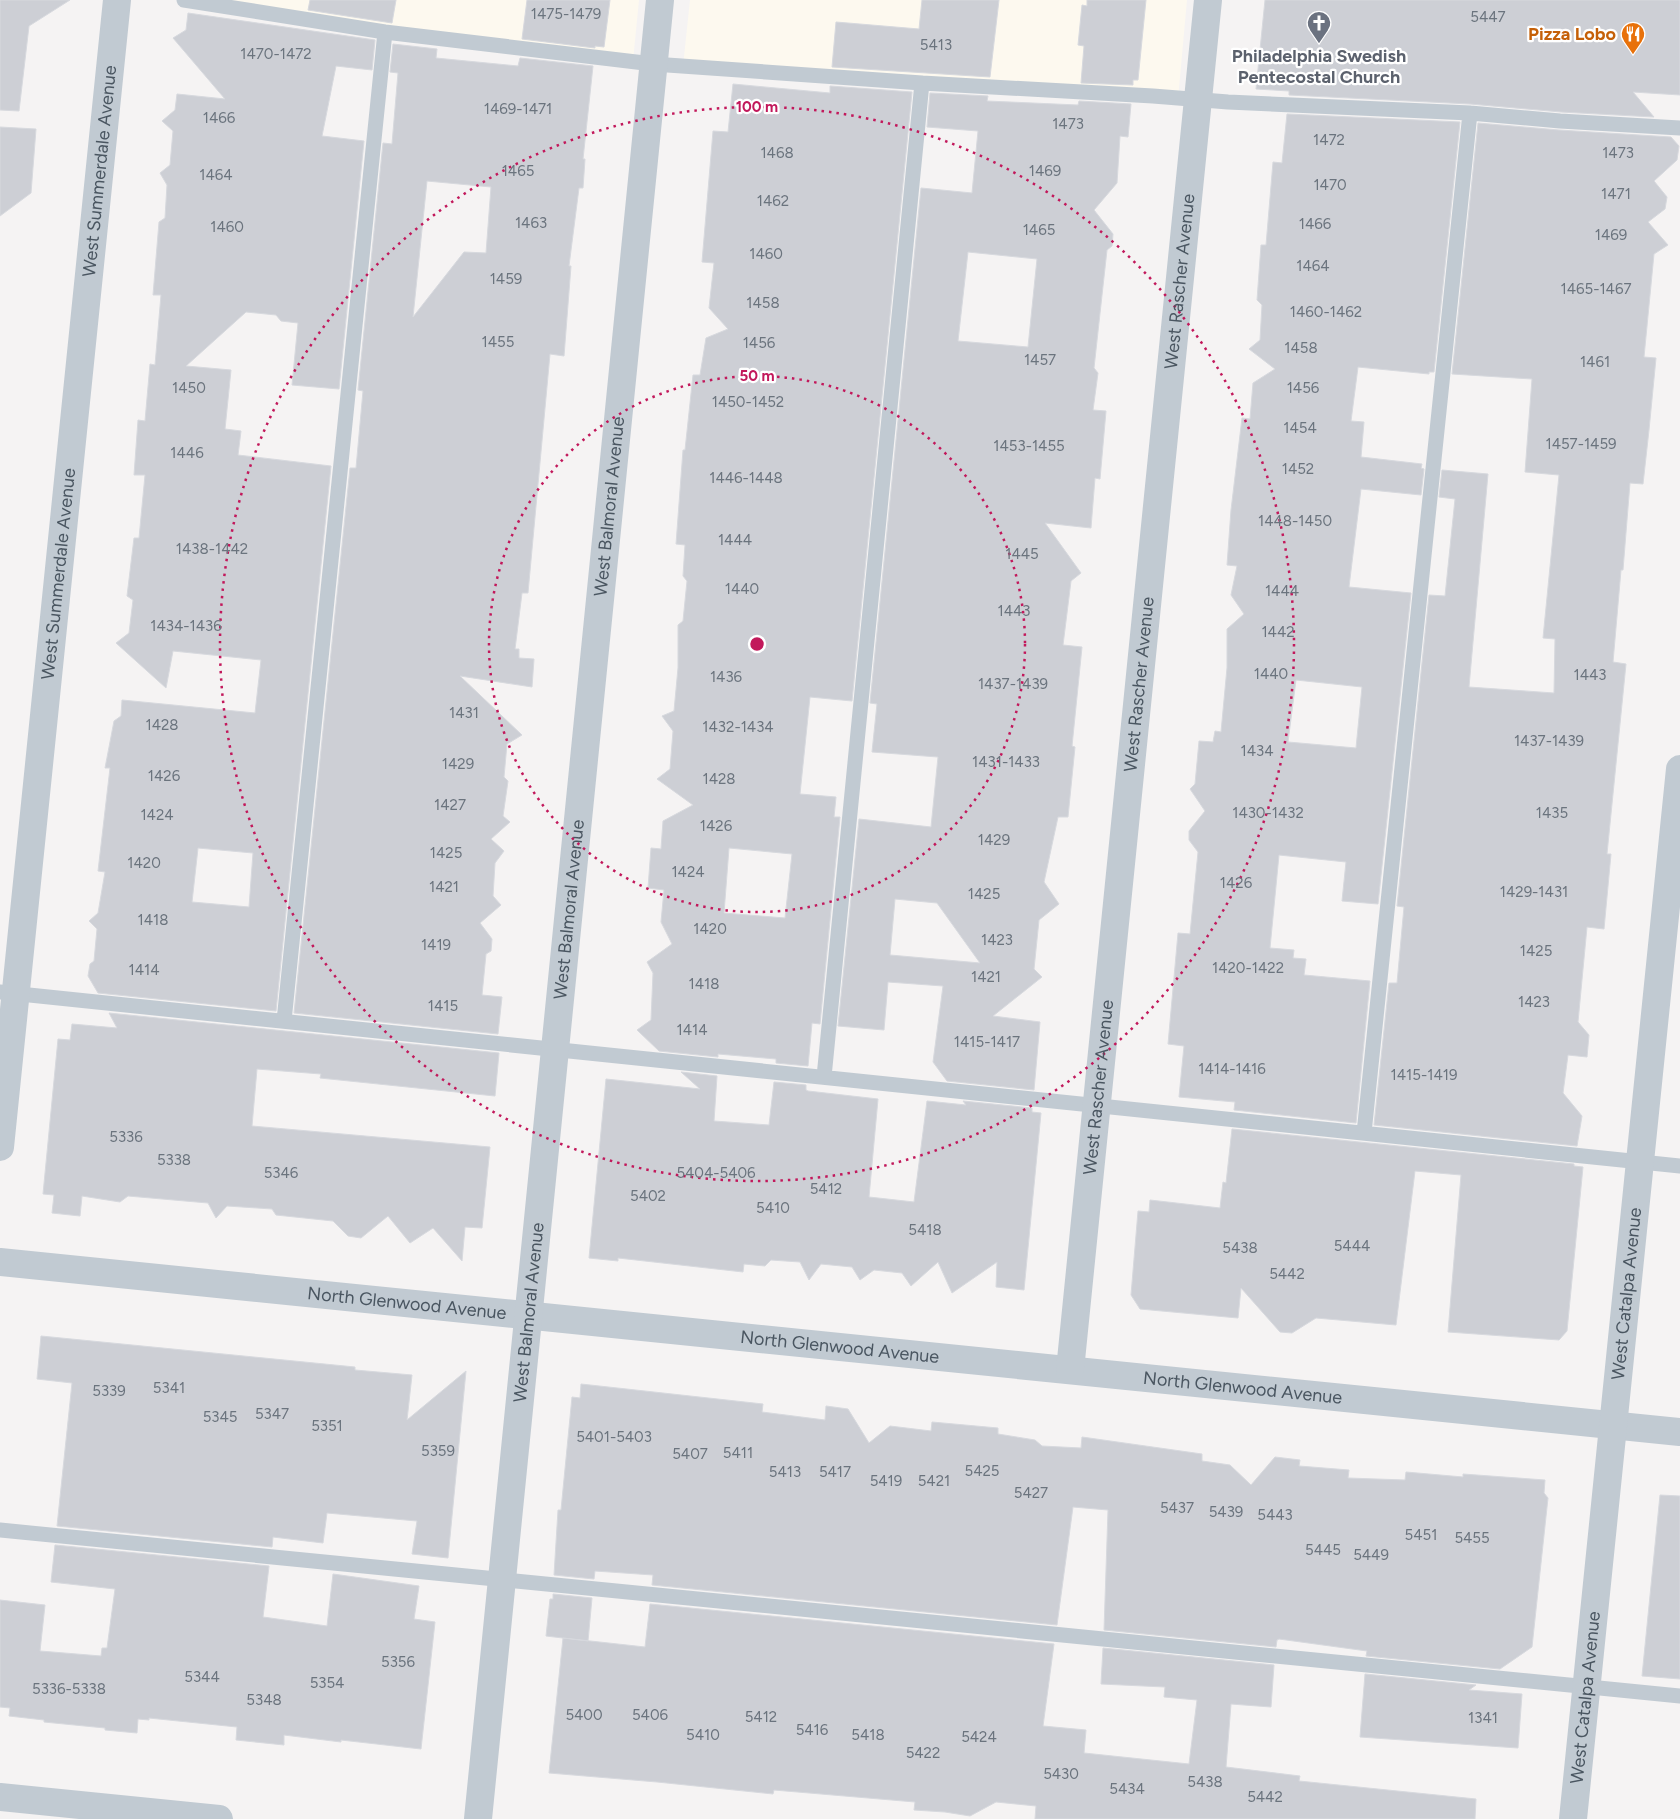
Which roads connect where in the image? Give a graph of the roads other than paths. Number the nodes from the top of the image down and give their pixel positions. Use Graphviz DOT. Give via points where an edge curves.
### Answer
graph roads {
  1 [pos="117,0"];
  2 [pos="184,0"];
  3 [pos="660,0"];
  4 [pos="1208,0"];
  5 [pos="385,32"];
  6 [pos="653,64"];
  7 [pos="922,83"];
  8 [pos="1197,100"];
  9 [pos="1470,113"];
  10 [pos="1680,128"];
  11 [pos="1680,769"];
  12 [pos="8,993"];
  13 [pos="284,1022"];
  14 [pos="556,1050"];
  15 [pos="824,1078"];
  16 [pos="1097,1106"];
  17 [pos="1364,1133"];
  18 [pos="0,1147"];
  19 [pos="1640,1162"];
  20 [pos="1680,1166"];
  21 [pos="0,1262"];
  22 [pos="530,1316"];
  23 [pos="1070,1370"];
  24 [pos="1613,1425"];
  25 [pos="1680,1432"];
  26 [pos="0,1530"];
  27 [pos="503,1580"];
  28 [pos="1586,1686"];
  29 [pos="1680,1696"];
  30 [pos="0,1797"];
  31 [pos="219,1819"];
  32 [pos="478,1819"];
  33 [pos="1573,1819"];
  1 -- 12 [label="street, West Summerdale Avenue"];
  2 -- 5 [label="lane"];
  3 -- 6 [label="street, West Balmoral Avenue"];
  4 -- 8 [label="street, West Rascher Avenue"];
  5 -- 6 [label="lane"];
  5 -- 13 [label="lane"];
  6 -- 7 [label="lane"];
  6 -- 14 [label="street, West Balmoral Avenue"];
  7 -- 8 [label="lane"];
  7 -- 15 [label="lane"];
  8 -- 9 [label="lane"];
  8 -- 16 [label="street, West Rascher Avenue"];
  9 -- 10 [label="lane"];
  9 -- 17 [label="lane"];
  11 -- 19 [label="street, West Catalpa Avenue"];
  12 -- 13 [label="lane"];
  12 -- 18 [label="street, West Summerdale Avenue"];
  13 -- 14 [label="lane"];
  14 -- 15 [label="lane"];
  14 -- 22 [label="street, West Balmoral Avenue"];
  15 -- 16 [label="lane"];
  16 -- 17 [label="lane"];
  16 -- 23 [label="street, West Rascher Avenue"];
  17 -- 19 [label="lane"];
  19 -- 20 [label="lane"];
  19 -- 24 [label="street, West Catalpa Avenue"];
  21 -- 22 [label="street, North Glenwood Avenue"];
  22 -- 23 [label="street, North Glenwood Avenue"];
  22 -- 27 [label="street, West Balmoral Avenue"];
  23 -- 24 [label="street, North Glenwood Avenue"];
  24 -- 25 [label="street, North Glenwood Avenue"];
  24 -- 28 [label="street, West Catalpa Avenue"];
  26 -- 27 [label="lane"];
  27 -- 28 [label="lane"];
  27 -- 32 [label="street, West Balmoral Avenue"];
  28 -- 29 [label="lane"];
  28 -- 33 [label="street, West Catalpa Avenue"];
  30 -- 31 [label="street"];
}
